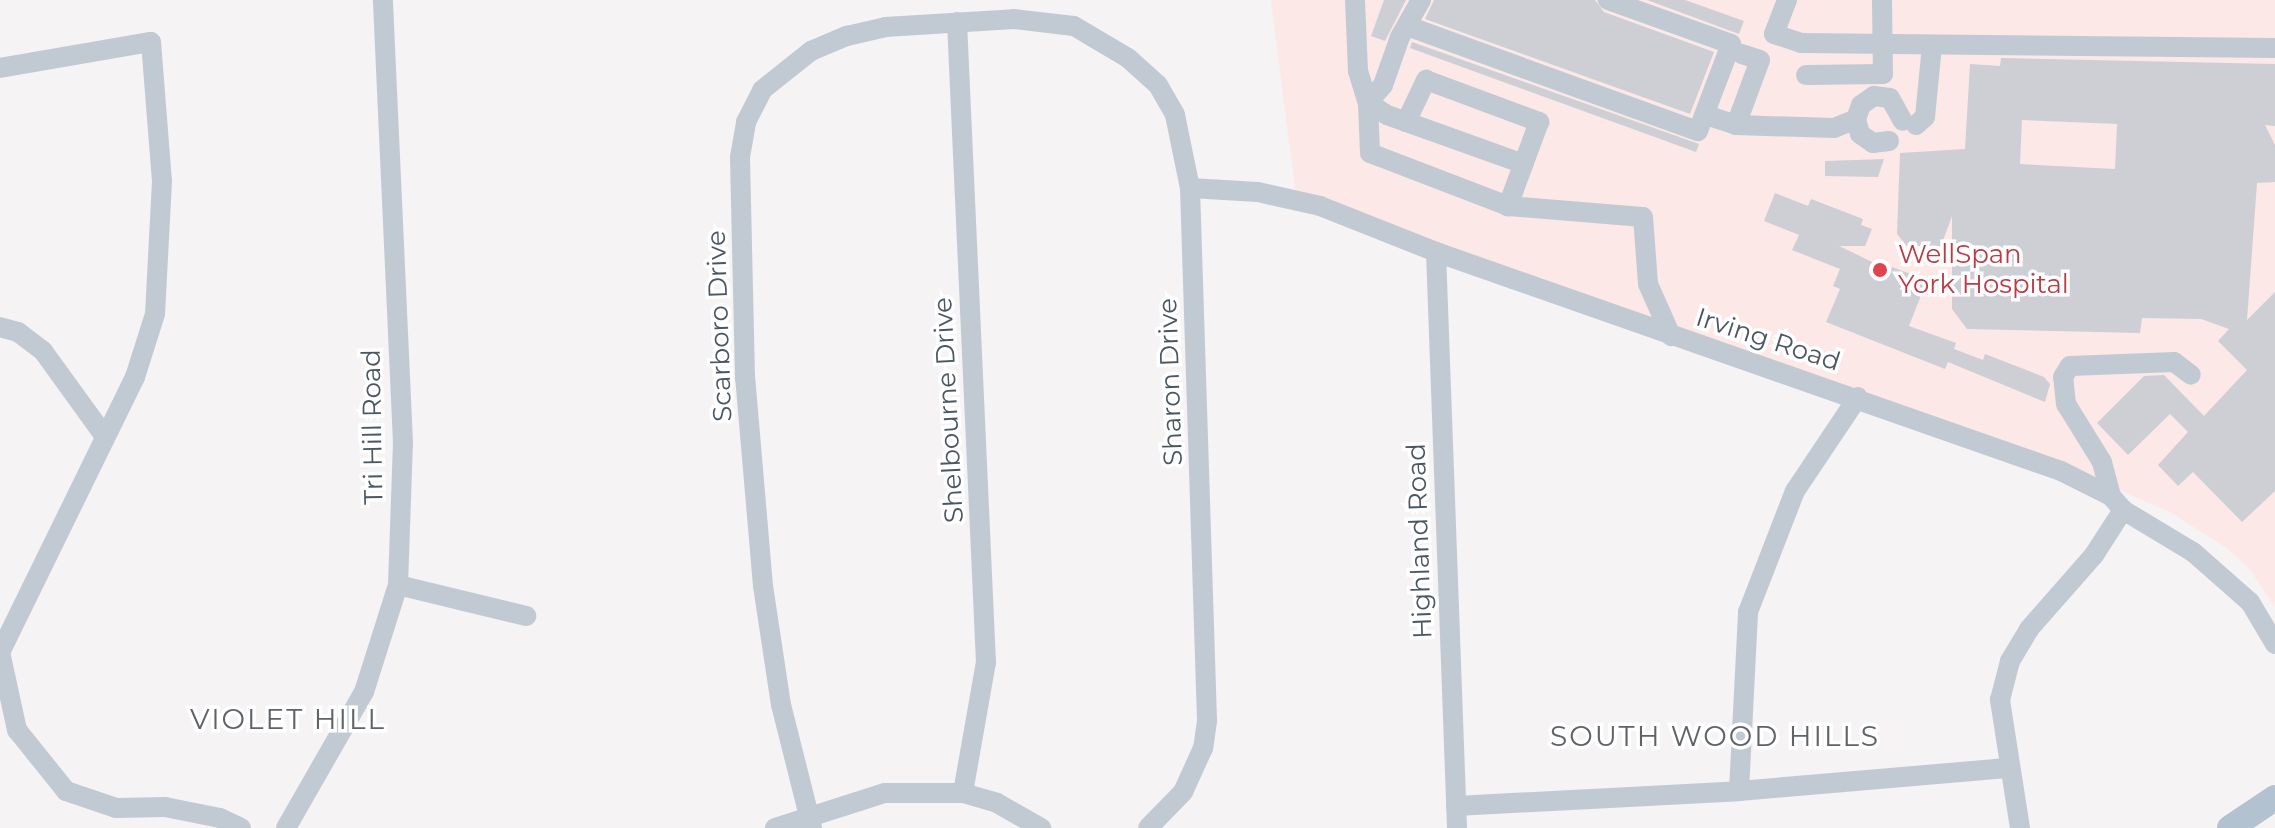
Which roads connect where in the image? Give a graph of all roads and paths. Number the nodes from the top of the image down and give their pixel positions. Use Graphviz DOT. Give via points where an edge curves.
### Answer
graph roads {
  1 [pos="383,0"];
  2 [pos="1355,0"];
  3 [pos="1421,0"];
  4 [pos="1608,0"];
  5 [pos="1787,0"];
  6 [pos="1882,0"];
  7 [pos="1014,19"];
  8 [pos="957,22"];
  9 [pos="1410,27"];
  10 [pos="1774,34"];
  11 [pos="1932,45"];
  12 [pos="2275,48"];
  13 [pos="0,68"];
  14 [pos="1806,75"];
  15 [pos="1368,103"];
  16 [pos="1709,116"];
  17 [pos="1856,119"];
  18 [pos="1406,122"];
  19 [pos="1736,125"];
  20 [pos="1889,141"];
  21 [pos="1524,164"];
  22 [pos="1190,188"];
  23 [pos="1508,206"];
  24 [pos="1436,252"];
  25 [pos="0,327"];
  26 [pos="1671,336"];
  27 [pos="2191,375"];
  28 [pos="1858,397"];
  29 [pos="103,434"];
  30 [pos="2117,503"];
  31 [pos="398,585"];
  32 [pos="526,616"];
  33 [pos="2275,644"];
  34 [pos="0,652"];
  35 [pos="2007,768"];
  36 [pos="1739,791"];
  37 [pos="963,793"];
  38 [pos="2275,798"];
  39 [pos="1456,806"];
  40 [pos="810,823"];
  41 [pos="241,828"];
  42 [pos="286,828"];
  43 [pos="775,828"];
  44 [pos="1041,828"];
  45 [pos="1148,828"];
  46 [pos="1457,828"];
  47 [pos="2020,828"];
  48 [pos="2230,828"];
  1 -- 31 [label="street, Tri Hill Road" via="403,443"];
  2 -- 15 [label="street" via="1358,71"];
  3 -- 9 [label="street"];
  4 -- 9 [label="street" via="1731,44 1698,131"];
  5 -- 10 [label="street"];
  6 -- 14 [label="street" via="1883,74"];
  7 -- 8 [label="street, Scarboro Drive"];
  7 -- 22 [label="street, Sharon Drive" via="1074,26 1128,58 1158,85 1175,115"];
  8 -- 37 [label="street, Shelbourne Drive" via="986,662"];
  8 -- 40 [label="street, Scarboro Drive" via="885,27 811,51 762,90 746,122 740,157 745,378 762,571 781,705"];
  9 -- 15 [label="street" via="1400,37 1383,85"];
  10 -- 11 [label="street" via="1801,43"];
  10 -- 19 [label="street" via="1751,57"];
  11 -- 12 [label="street"];
  11 -- 17 [label="street" via="1925,117 1910,123 1896,103 1882,96 1861,105"];
  13 -- 29 [label="street" via="151,42 162,181 155,314 135,377"];
  15 -- 18 [label="street"];
  15 -- 23 [label="street" via="1370,153"];
  16 -- 19 [label="street"];
  17 -- 19 [label="street" via="1834,128"];
  17 -- 20 [label="street" via="1866,139"];
  18 -- 21 [label="street"];
  18 -- 21 [label="street" via="1426,80 1539,122"];
  21 -- 23 [label="street"];
  22 -- 24 [label="street, Irving Road" via="1258,192 1320,206"];
  22 -- 45 [label="street, Sharon Drive" via="1207,721 1203,748 1183,792"];
  23 -- 26 [label="street" via="1643,217 1648,284"];
  24 -- 26 [label="street, Irving Road"];
  24 -- 39 [label="street, Highland Road"];
  25 -- 29 [label="street" via="18,332 43,351"];
  26 -- 28 [label="street, Irving Road"];
  27 -- 30 [label="street" via="2174,362 2070,366 2063,377 2066,404 2102,462"];
  28 -- 30 [label="street, Irving Road" via="1986,441"];
  28 -- 36 [label="street" via="1795,491 1748,612"];
  29 -- 34 [label="street"];
  30 -- 33 [label="street, Irving Road" via="2205,562 2250,602"];
  30 -- 35 [label="street" via="2094,555 2029,629 2010,661 2000,700"];
  31 -- 32 [label="street"];
  31 -- 42 [label="street, Tri Hill Road" via="364,692"];
  34 -- 41 [label="street" via="17,730 66,791 116,808 165,807 220,818"];
  35 -- 36 [label="street"];
  35 -- 47 [label="street"];
  36 -- 39 [label="street"];
  37 -- 40 [label="street" via="885,793"];
  37 -- 44 [label="street" via="997,803"];
  38 -- 48 [label="main road"];
  39 -- 46 [label="street, Highland Road"];
  40 -- 43 [label="street"];
}
